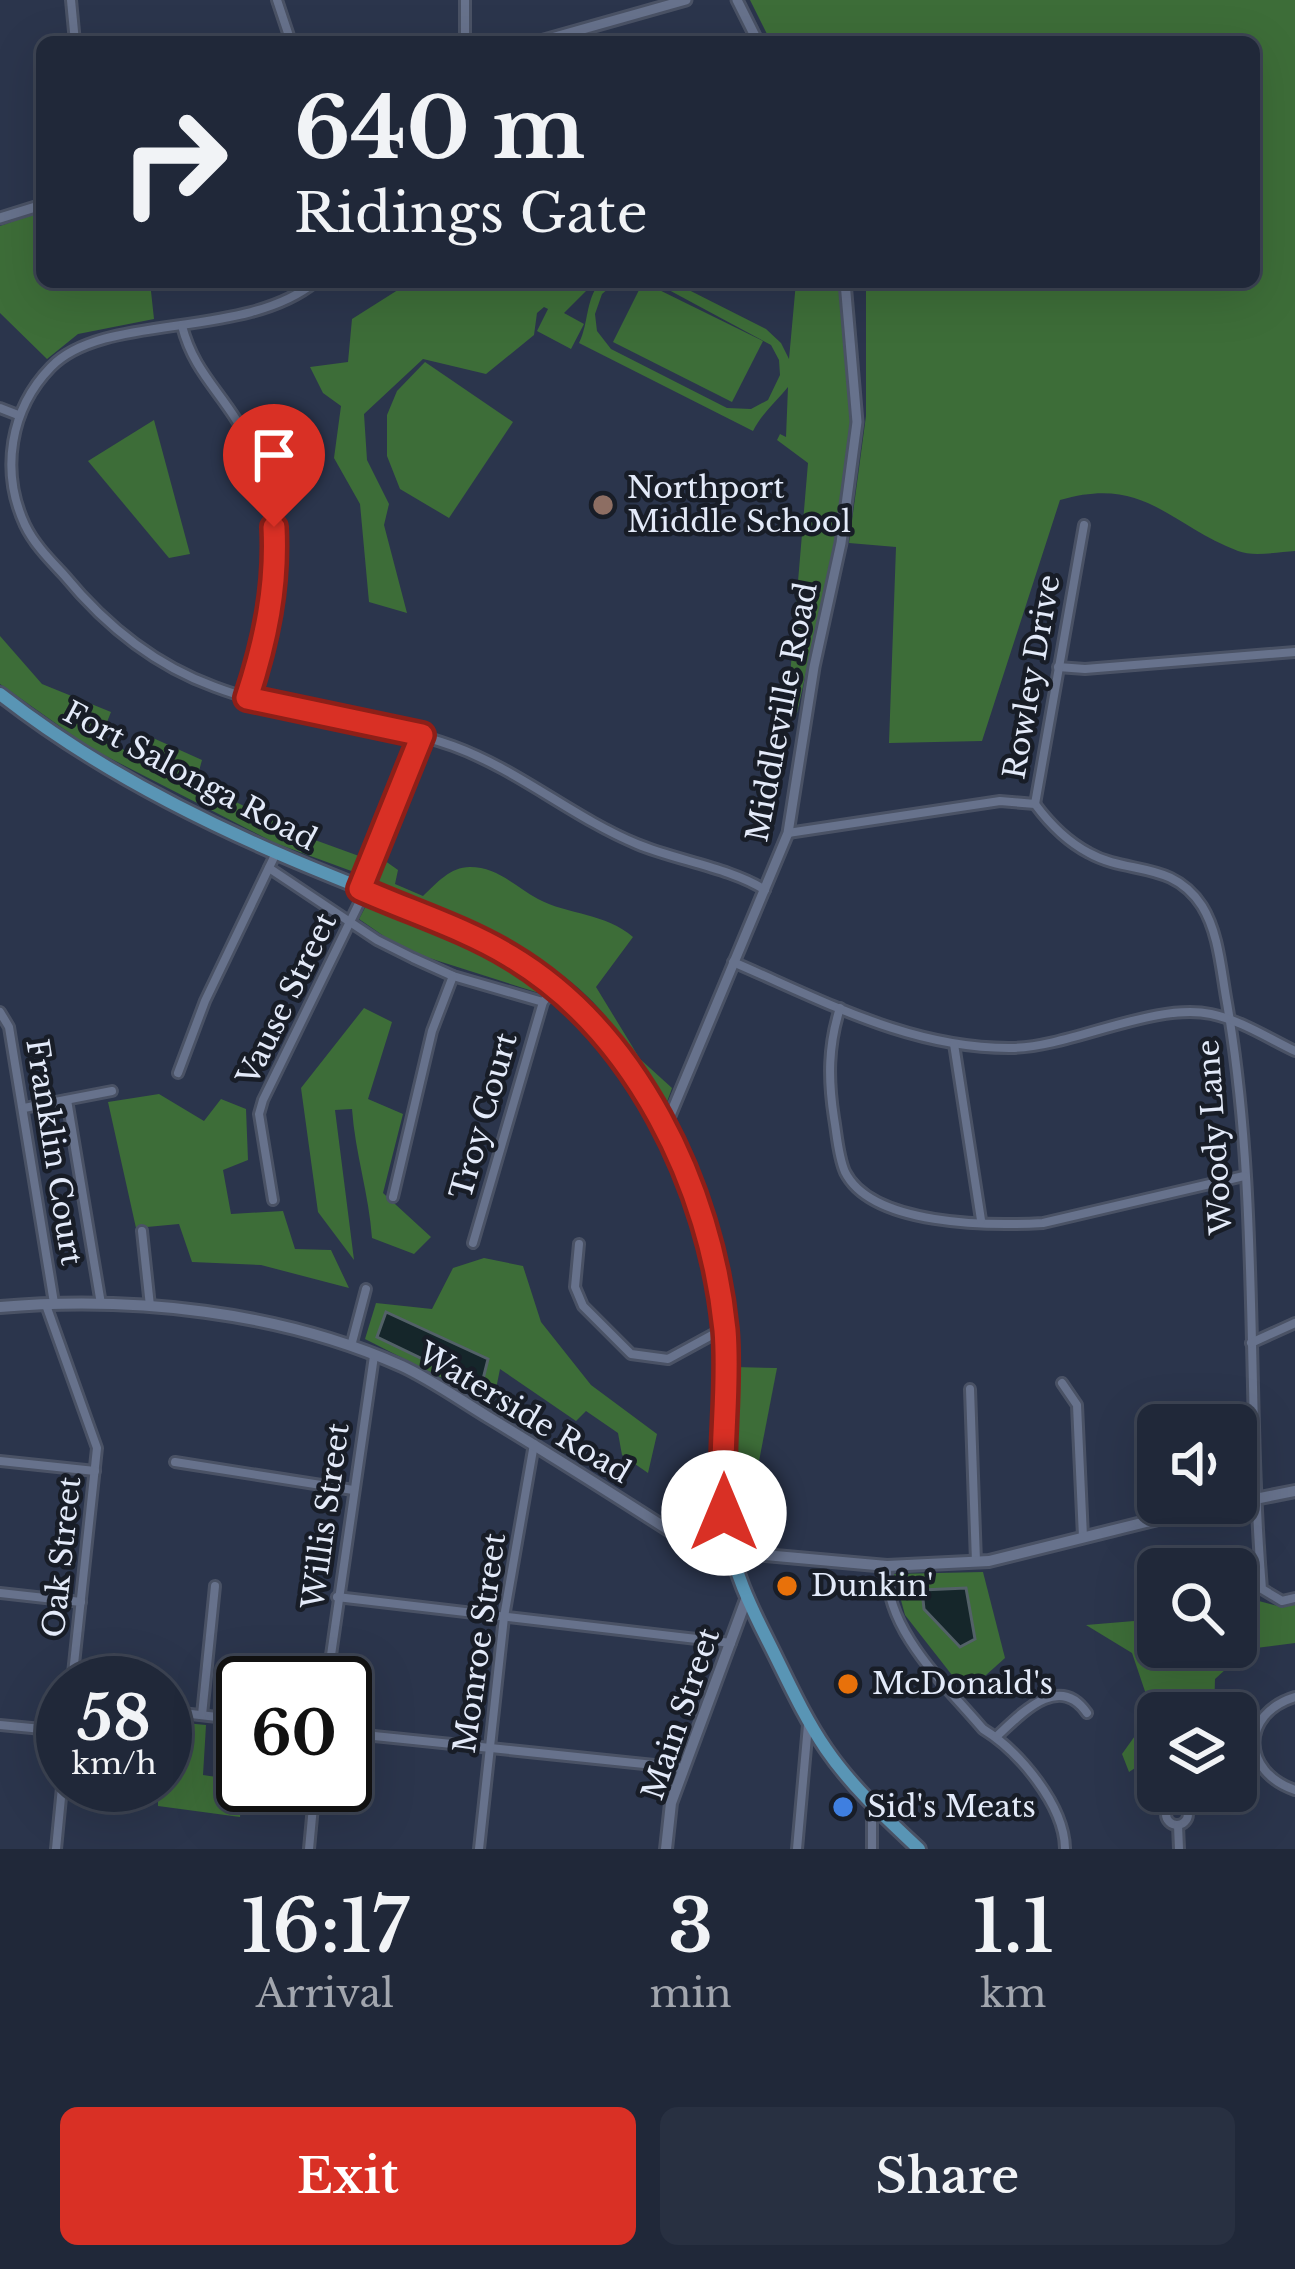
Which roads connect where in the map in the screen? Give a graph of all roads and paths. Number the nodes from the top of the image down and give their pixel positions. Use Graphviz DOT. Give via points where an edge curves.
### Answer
graph roads {
  1 [pos="71,0"];
  2 [pos="277,0"];
  3 [pos="465,0"];
  4 [pos="686,0"];
  5 [pos="737,0"];
  6 [pos="74,36"];
  7 [pos="289,36"];
  8 [pos="465,36"];
  9 [pos="559,36"];
  10 [pos="755,36"];
  11 [pos="36,207"];
  12 [pos="0,218"];
  13 [pos="307,288"];
  14 [pos="846,288"];
  15 [pos="182,326"];
  16 [pos="0,408"];
  17 [pos="18,415"];
  18 [pos="1084,525"];
  19 [pos="1295,652"];
  20 [pos="1058,667"];
  21 [pos="0,694"];
  22 [pos="247,698"];
  23 [pos="422,735"];
  24 [pos="1035,804"];
  25 [pos="788,833"];
  26 [pos="277,853"];
  27 [pos="269,868"];
  28 [pos="362,890"];
  29 [pos="765,890"];
  30 [pos="351,922"];
  31 [pos="734,962"];
  32 [pos="453,976"];
  33 [pos="556,987"];
  34 [pos="543,1002"];
  35 [pos="840,1008"];
  36 [pos="0,1012"];
  37 [pos="1230,1020"];
  38 [pos="954,1044"];
  39 [pos="1295,1051"];
  40 [pos="178,1073"];
  41 [pos="112,1091"];
  42 [pos="67,1100"];
  43 [pos="24,1108"];
  44 [pos="664,1130"];
  45 [pos="1244,1176"];
  46 [pos="393,1197"];
  47 [pos="273,1200"];
  48 [pos="981,1221"];
  49 [pos="142,1232"];
  50 [pos="473,1243"];
  51 [pos="579,1244"];
  52 [pos="366,1289"];
  53 [pos="50,1303"];
  54 [pos="101,1304"];
  55 [pos="150,1306"];
  56 [pos="0,1307"];
  57 [pos="1295,1323"];
  58 [pos="724,1328"];
  59 [pos="1251,1343"];
  60 [pos="351,1348"];
  61 [pos="374,1356"];
  62 [pos="1062,1383"];
  63 [pos="970,1389"];
  64 [pos="1253,1404"];
  65 [pos="94,1436"];
  66 [pos="534,1444"];
  67 [pos="0,1461"];
  68 [pos="176,1462"];
  69 [pos="95,1471"];
  70 [pos="353,1490"];
  71 [pos="1295,1491"];
  72 [pos="1257,1499"];
  73 [pos="1148,1524"];
  74 [pos="1257,1524"];
  75 [pos="1083,1539"];
  76 [pos="731,1552"];
  77 [pos="976,1562"];
  78 [pos="887,1566"];
  79 [pos="215,1586"];
  80 [pos="0,1593"];
  81 [pos="747,1597"];
  82 [pos="338,1598"];
  83 [pos="1295,1598"];
  84 [pos="81,1602"];
  85 [pos="504,1617"];
  86 [pos="732,1643"];
  87 [pos="75,1656"];
  88 [pos="330,1656"];
  89 [pos="1295,1697"];
  90 [pos="1087,1713"];
  91 [pos="192,1714"];
  92 [pos="202,1715"];
  93 [pos="216,1717"];
  94 [pos="808,1720"];
  95 [pos="0,1725"];
  96 [pos="36,1728"];
  97 [pos="372,1735"];
  98 [pos="996,1737"];
  99 [pos="490,1748"];
  100 [pos="683,1768"];
  101 [pos="1295,1790"];
  102 [pos="872,1804"];
  103 [pos="60,1812"];
  104 [pos="312,1812"];
  105 [pos="1178,1826"];
  106 [pos="1065,1848"];
  107 [pos="56,1849"];
  108 [pos="309,1849"];
  109 [pos="479,1849"];
  110 [pos="666,1849"];
  111 [pos="797,1849"];
  112 [pos="872,1849"];
  113 [pos="919,1849"];
  114 [pos="1179,1849"];
  1 -- 6 [label="street"];
  2 -- 7 [label="street"];
  3 -- 8 [label="street"];
  4 -- 9 [label="street"];
  5 -- 10 [label="street"];
  11 -- 12 [label="street"];
  13 -- 15 [label="street" via="262,311"];
  14 -- 25 [label="street, Middleville Road" via="857,422"];
  15 -- 17 [label="street" via="107,339 57,362"];
  15 -- 22 [label="street" via="193,362 249,441 274,527 272,600"];
  16 -- 17 [label="street"];
  17 -- 22 [label="street" via="10,478 41,549 99,615 146,653"];
  18 -- 20 [label="street, Rowley Drive"];
  19 -- 20 [label="street"];
  20 -- 24 [label="street, Rowley Drive"];
  21 -- 26 [label="main road, Fort Salonga Road" via="90,755"];
  22 -- 23 [label="street"];
  23 -- 28 [label="street, Vause Street"];
  23 -- 29 [label="street" via="498,764 637,844"];
  24 -- 25 [label="street, Rowley Drive" via="1000,801"];
  24 -- 37 [label="street, Woody Lane" via="1090,854 1152,868 1198,900 1213,932"];
  25 -- 29 [label="street, Middleville Road"];
  26 -- 27 [label="street"];
  26 -- 28 [label="main road, Fort Salonga Road"];
  27 -- 30 [label="street, Fort Salonga Road"];
  27 -- 40 [label="street"];
  28 -- 30 [label="street, Vause Street"];
  28 -- 33 [label="main road, Fort Salonga Road" via="508,954"];
  29 -- 31 [label="street, Middleville Road"];
  30 -- 32 [label="street, Fort Salonga Road"];
  30 -- 47 [label="street, Vause Street" via="259,1114"];
  31 -- 35 [label="street"];
  31 -- 44 [label="street, Middleville Road"];
  32 -- 34 [label="street, Fort Salonga Road"];
  32 -- 46 [label="street"];
  33 -- 34 [label="street"];
  33 -- 44 [label="main road, Fort Salonga Road" via="609,1038"];
  34 -- 50 [label="street, Troy Court"];
  35 -- 38 [label="street" via="895,1032"];
  35 -- 48 [label="street" via="829,1074 845,1172 860,1192 894,1212"];
  36 -- 43 [label="street, Franklin Court"];
  37 -- 38 [label="street" via="1189,1012 1022,1047"];
  37 -- 39 [label="street"];
  37 -- 45 [label="street, Woody Lane"];
  38 -- 48 [label="street"];
  41 -- 42 [label="street"];
  42 -- 43 [label="street"];
  42 -- 54 [label="street"];
  43 -- 53 [label="street, Franklin Court"];
  44 -- 58 [label="main road, Fort Salonga Road" via="705,1222"];
  45 -- 48 [label="street" via="1043,1223"];
  45 -- 59 [label="street, Woody Lane"];
  49 -- 55 [label="street"];
  51 -- 58 [label="street" via="575,1288 583,1306 631,1354 668,1359"];
  52 -- 60 [label="street"];
  53 -- 54 [label="main road, Waterside Road"];
  53 -- 56 [label="main road, Waterside Road"];
  53 -- 65 [label="street, Franklin Court"];
  54 -- 55 [label="main road, Waterside Road"];
  55 -- 60 [label="main road, Waterside Road" via="230,1315"];
  57 -- 59 [label="street"];
  58 -- 76 [label="main road, Fort Salonga Road"];
  59 -- 64 [label="street, Woody Lane"];
  60 -- 61 [label="main road, Waterside Road"];
  61 -- 66 [label="main road, Waterside Road"];
  61 -- 70 [label="street, Willis Street"];
  62 -- 75 [label="street" via="1077,1405"];
  63 -- 77 [label="street"];
  65 -- 69 [label="street, Oak Street"];
  66 -- 76 [label="main road, Waterside Road" via="689,1543"];
  66 -- 85 [label="street, Monroe Street"];
  67 -- 69 [label="street"];
  68 -- 70 [label="street"];
  69 -- 84 [label="street, Oak Street"];
  70 -- 82 [label="street, Willis Street"];
  71 -- 72 [label="main road, Waterside Road"];
  73 -- 75 [label="main road, Waterside Road"];
  74 -- 83 [label="street, Woody Lane" via="1262,1589 1282,1601"];
  75 -- 77 [label="main road, Waterside Road"];
  76 -- 78 [label="main road, Waterside Road"];
  76 -- 81 [label="main road, Fort Salonga Road"];
  77 -- 78 [label="main road, Waterside Road"];
  78 -- 98 [label="street" via="897,1620"];
  79 -- 92 [label="street"];
  80 -- 84 [label="street"];
  81 -- 86 [label="main road, Main Street"];
  81 -- 94 [label="main road, Fort Salonga Road"];
  82 -- 85 [label="street"];
  82 -- 88 [label="street, Willis Street"];
  84 -- 87 [label="street, Oak Street"];
  85 -- 86 [label="street"];
  85 -- 99 [label="street, Monroe Street"];
  86 -- 100 [label="main road, Main Street"];
  89 -- 101 [label="street" via="1268,1710 1255,1737 1267,1776"];
  90 -- 98 [label="street" via="1065,1694 1052,1696"];
  91 -- 92 [label="street"];
  92 -- 93 [label="street"];
  94 -- 102 [label="main road, Fort Salonga Road"];
  94 -- 111 [label="street"];
  95 -- 96 [label="street"];
  97 -- 99 [label="street"];
  98 -- 106 [label="street" via="1053,1807"];
  99 -- 100 [label="street"];
  99 -- 109 [label="street, Monroe Street"];
  100 -- 110 [label="main road, Main Street"];
  102 -- 112 [label="street"];
  102 -- 113 [label="main road, Fort Salonga Road"];
  103 -- 107 [label="street"];
  104 -- 108 [label="street"];
  105 -- 114 [label="street"];
}
